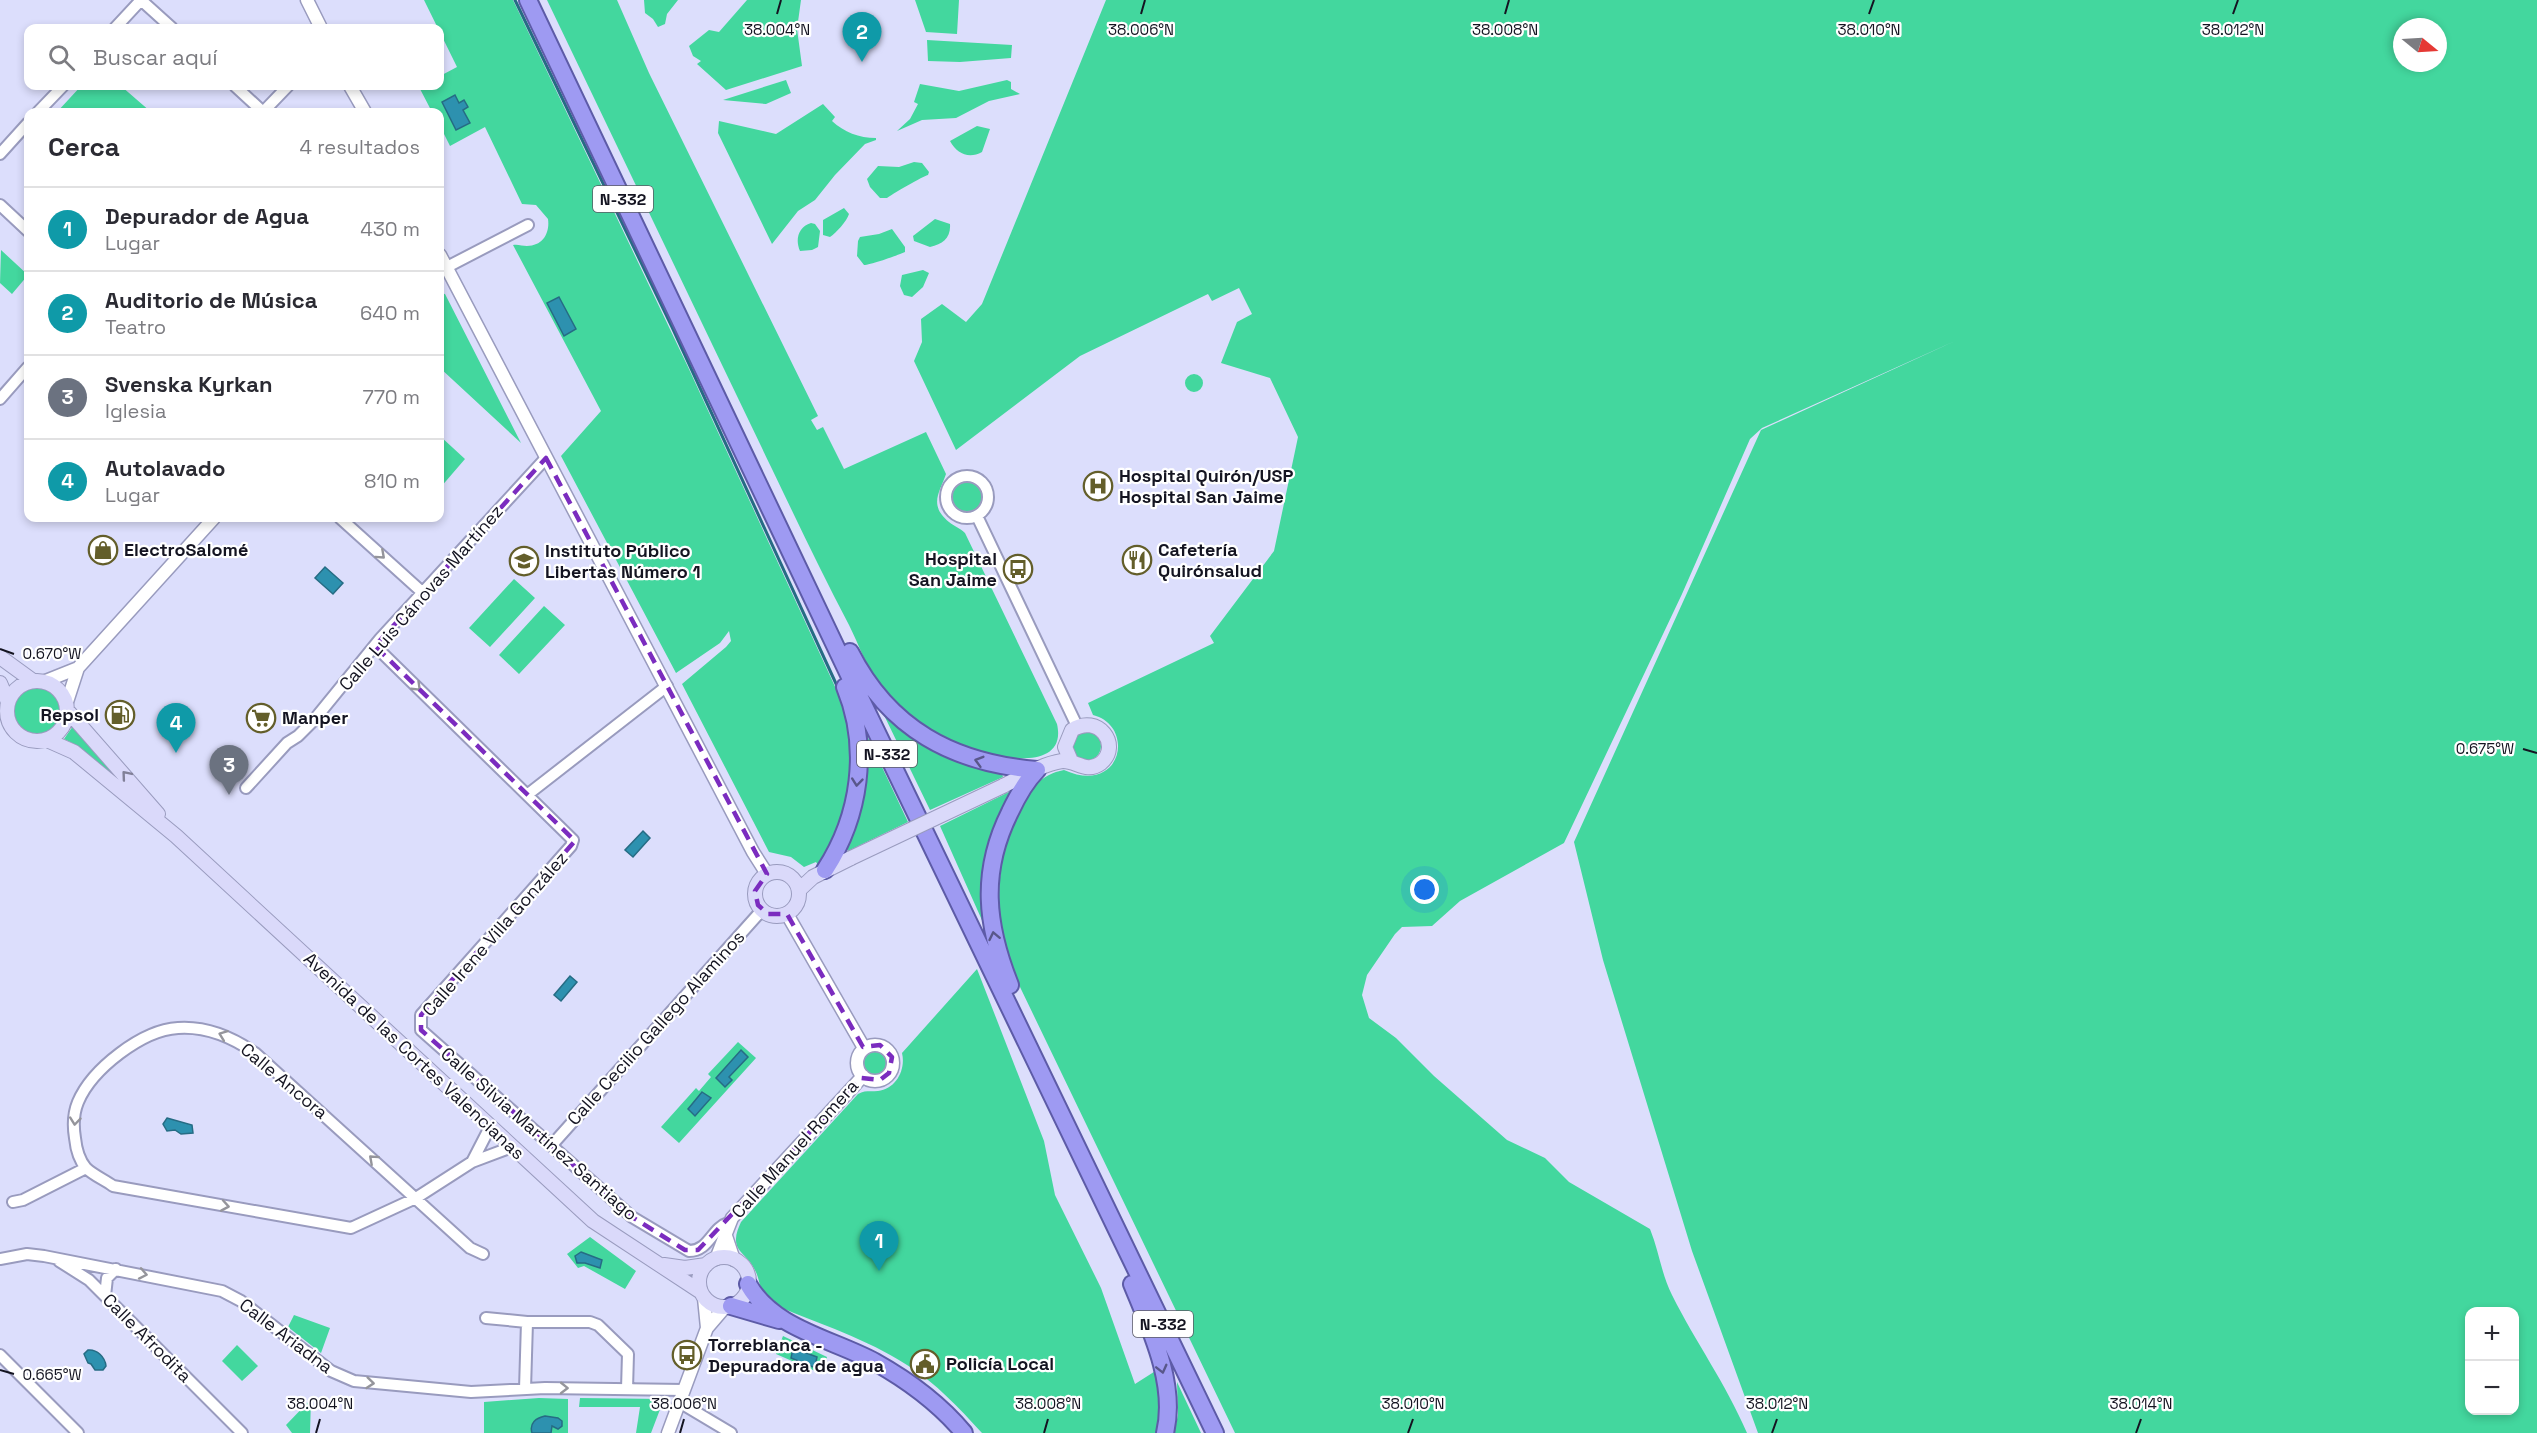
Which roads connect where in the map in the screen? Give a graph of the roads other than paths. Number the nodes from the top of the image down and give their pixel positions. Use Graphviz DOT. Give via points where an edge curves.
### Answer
graph roads {
  1 [pos="141,0"];
  2 [pos="307,0"];
  3 [pos="528,0"];
  4 [pos="119,24"];
  5 [pos="168,24"];
  6 [pos="319,24"];
  7 [pos="59,90"];
  8 [pos="239,90"];
  9 [pos="284,90"];
  10 [pos="352,90"];
  11 [pos="42,108"];
  12 [pos="259,108"];
  13 [pos="267,108"];
  14 [pos="363,108"];
  15 [pos="24,127"];
  16 [pos="0,154"];
  17 [pos="0,205"];
  18 [pos="528,225"];
  19 [pos="24,227"];
  20 [pos="444,269"];
  21 [pos="444,272"];
  22 [pos="24,372"];
  23 [pos="718,398"];
  24 [pos="0,399"];
  25 [pos="546,458"];
  26 [pos="977,516"];
  27 [pos="210,522"];
  28 [pos="344,522"];
  29 [pos="422,592"];
  30 [pos="375,646"];
  31 [pos="0,657"];
  32 [pos="78,668"];
  33 [pos="38,681"];
  34 [pos="0,683"];
  35 [pos="667,686"];
  36 [pos="8,702"];
  37 [pos="67,708"];
  38 [pos="1077,726"];
  39 [pos="47,740"];
  40 [pos="1065,747"];
  41 [pos="1071,761"];
  42 [pos="1055,763"];
  43 [pos="1037,770"];
  44 [pos="246,788"];
  45 [pos="527,795"];
  46 [pos="176,836"];
  47 [pos="767,874"];
  48 [pos="819,874"];
  49 [pos="796,884"];
  50 [pos="762,910"];
  51 [pos="787,914"];
  52 [pos="421,1023"];
  53 [pos="864,1048"];
  54 [pos="863,1076"];
  55 [pos="1060,1109"];
  56 [pos="490,1127"];
  57 [pos="551,1146"];
  58 [pos="512,1147"];
  59 [pos="472,1162"];
  60 [pos="86,1168"];
  61 [pos="416,1198"];
  62 [pos="13,1202"];
  63 [pos="1110,1215"];
  64 [pos="727,1229"];
  65 [pos="483,1254"];
  66 [pos="44,1256"];
  67 [pos="0,1259"];
  68 [pos="734,1260"];
  69 [pos="711,1262"];
  70 [pos="660,1264"];
  71 [pos="116,1269"];
  72 [pos="748,1284"];
  73 [pos="703,1295"];
  74 [pos="105,1296"];
  75 [pos="728,1307"];
  76 [pos="486,1318"];
  77 [pos="786,1321"];
  78 [pos="527,1322"];
  79 [pos="707,1328"];
  80 [pos="0,1355"];
  81 [pos="525,1389"];
  82 [pos="627,1389"];
  83 [pos="682,1396"];
  84 [pos="70,1430"];
  85 [pos="242,1433"];
  86 [pos="668,1433"];
  87 [pos="731,1433"];
  88 [pos="964,1433"];
  89 [pos="1165,1433"];
  90 [pos="1215,1433"];
  1 -- 4 [label="street"];
  1 -- 5 [label="street"];
  2 -- 6 [label="street"];
  3 -- 23 [label="highway, N-332"];
  7 -- 11 [label="street"];
  8 -- 12 [label="street"];
  9 -- 13 [label="street"];
  10 -- 14 [label="street"];
  15 -- 16 [label="street"];
  17 -- 19 [label="street"];
  18 -- 20 [label="street"];
  21 -- 25 [label="street"];
  22 -- 24 [label="street"];
  43 -- 23 [label="highway, one-way" via="966,757 902,721 880,698 860,671 734,422"];
  23 -- 48 [label="highway, N-332, one-way" via="855,716 858,786 843,837"];
  23 -- 55 [label="highway, N-332"];
  25 -- 29 [label="street, Calle Luis Cánovas Martínez"];
  25 -- 35 [label="street"];
  26 -- 26 [label="street" via="986,507 987,489 975,477 958,478 947,490 948,507 961,517"];
  26 -- 38 [label="street"];
  27 -- 32 [label="street"];
  28 -- 29 [label="street, one-way"];
  29 -- 30 [label="street, Calle Luis Cánovas Martínez"];
  30 -- 44 [label="street, Calle Luis Cánovas Martínez" via="314,720"];
  30 -- 45 [label="street, one-way"];
  31 -- 33 [label="main road"];
  32 -- 33 [label="street"];
  32 -- 37 [label="street"];
  33 -- 36 [label="main road" via="22,685"];
  33 -- 37 [label="main road" via="60,692"];
  34 -- 36 [label="main road"];
  35 -- 45 [label="street"];
  35 -- 47 [label="street"];
  36 -- 39 [label="main road" via="8,721 19,736 28,741"];
  37 -- 39 [label="main road" via="59,732"];
  46 -- 37 [label="main road, Avenida de las Cortes Valencianas, one-way"];
  38 -- 40 [label="main road" via="1068,735"];
  38 -- 41 [label="main road" via="1090,724 1101,729 1108,740 1108,753 1095,766 1082,767"];
  39 -- 46 [label="main road, Avenida de las Cortes Valencianas" via="74,752"];
  40 -- 41 [label="main road"];
  40 -- 42 [label="main road"];
  41 -- 42 [label="main road"];
  42 -- 43 [label="main road"];
  43 -- 48 [label="main road, bridge"];
  55 -- 43 [label="highway, one-way" via="1048,1070 1002,965 990,912 990,869 1000,831"];
  45 -- 52 [label="street, Calle Irene Villa González" via="571,837 573,844 421,1015"];
  46 -- 56 [label="main road, Avenida de las Cortes Valencianas"];
  47 -- 49 [label="main road" via="780,872"];
  47 -- 50 [label="main road" via="755,891"];
  48 -- 49 [label="main road"];
  49 -- 51 [label="main road" via="796,904"];
  50 -- 51 [label="main road" via="774,916"];
  50 -- 57 [label="street, Calle Cecilio Gallego Alaminos"];
  51 -- 53 [label="street"];
  52 -- 57 [label="street, Calle Silvia Martínez Santiago" via="421,1030"];
  53 -- 54 [label="street" via="857,1062"];
  53 -- 54 [label="street" via="880,1045 893,1062 889,1073 880,1080"];
  54 -- 64 [label="street, Calle Manuel Romera"];
  55 -- 63 [label="highway, N-332"];
  56 -- 58 [label="main road, Avenida de las Cortes Valencianas"];
  56 -- 59 [label="street"];
  57 -- 64 [label="street, Calle Silvia Martínez Santiago" via="632,1217 685,1250 698,1250 722,1226"];
  58 -- 59 [label="street"];
  58 -- 70 [label="main road, Avenida de las Cortes Valencianas" via="593,1221"];
  59 -- 61 [label="street"];
  60 -- 61 [label="street, one-way" via="113,1185 351,1228"];
  61 -- 60 [label="street, Calle Ancora, one-way" via="255,1053 227,1036 191,1028 176,1028 144,1038 90,1082 77,1103 73,1125 76,1150"];
  60 -- 62 [label="street"];
  61 -- 65 [label="street, Calle Ancora" via="470,1248"];
  63 -- 89 [label="highway, one-way" via="1117,1245 1161,1364 1168,1414"];
  63 -- 90 [label="highway, N-332"];
  64 -- 68 [label="street"];
  64 -- 69 [label="street, Calle Manuel Romera"];
  66 -- 67 [label="street, Calle Ariadna" via="27,1254"];
  66 -- 71 [label="street, Calle Ariadna"];
  66 -- 74 [label="street, Calle Afrodita" via="81,1274"];
  68 -- 69 [label="main road"];
  68 -- 72 [label="main road" via="743,1267"];
  69 -- 70 [label="main road, Avenida de las Cortes Valencianas" via="685,1268"];
  69 -- 73 [label="main road" via="700,1275"];
  70 -- 73 [label="main road, Avenida de las Cortes Valencianas"];
  71 -- 74 [label="street" via="107,1278"];
  71 -- 81 [label="street, Calle Ariadna, one-way" via="229,1293 347,1379 452,1391"];
  72 -- 75 [label="main road" via="741,1300"];
  72 -- 77 [label="highway" via="762,1304"];
  73 -- 75 [label="main road" via="713,1305"];
  73 -- 79 [label="street"];
  74 -- 85 [label="street, Calle Afrodita"];
  75 -- 77 [label="highway"];
  75 -- 79 [label="street"];
  76 -- 78 [label="street"];
  77 -- 88 [label="highway" via="902,1378 937,1405"];
  78 -- 81 [label="street"];
  78 -- 82 [label="street" via="598,1325 628,1354"];
  79 -- 83 [label="street"];
  80 -- 84 [label="street"];
  81 -- 82 [label="street, Calle Ariadna, one-way"];
  82 -- 83 [label="street, Calle Ariadna"];
  83 -- 86 [label="street"];
  83 -- 87 [label="street"];
}
